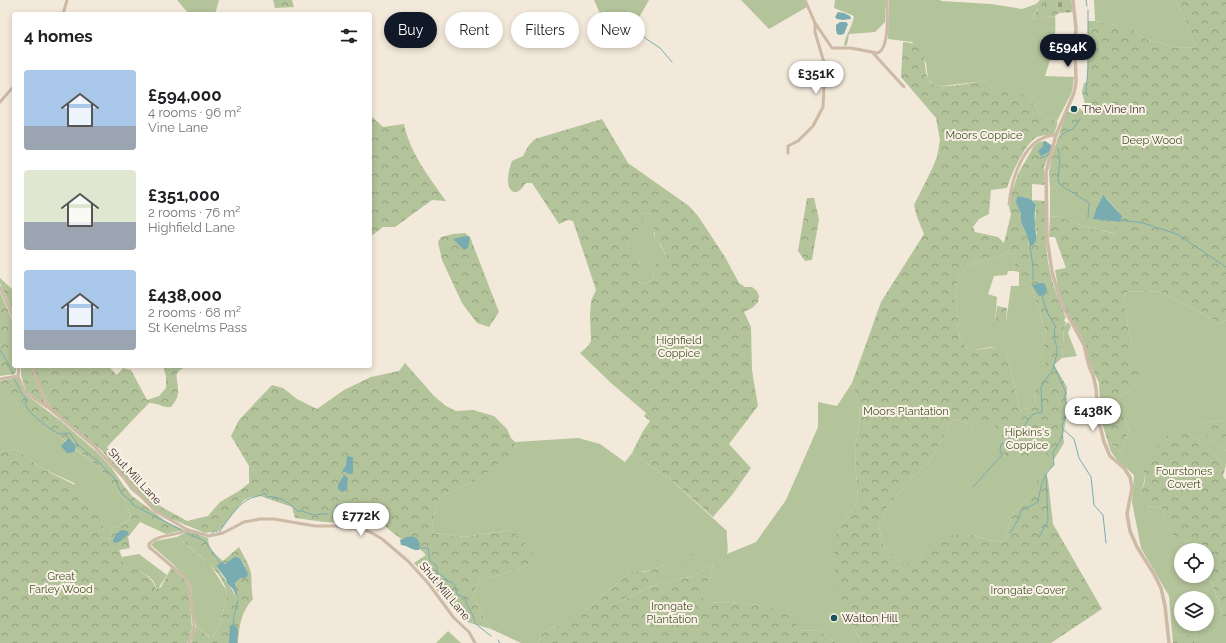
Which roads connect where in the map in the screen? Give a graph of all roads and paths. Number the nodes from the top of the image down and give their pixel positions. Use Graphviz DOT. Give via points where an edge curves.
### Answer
graph roads {
  1 [pos="67,0"];
  2 [pos="805,0"];
  3 [pos="887,0"];
  4 [pos="1073,0"];
  5 [pos="64,12"];
  6 [pos="814,23"];
  7 [pos="872,52"];
  8 [pos="904,87"];
  9 [pos="12,88"];
  10 [pos="0,102"];
  11 [pos="1056,135"];
  12 [pos="788,153"];
  13 [pos="1009,204"];
  14 [pos="0,287"];
  15 [pos="12,314"];
  16 [pos="19,368"];
  17 [pos="32,368"];
  18 [pos="18,376"];
  19 [pos="0,379"];
  20 [pos="48,408"];
  21 [pos="185,531"];
  22 [pos="189,643"];
  23 [pos="475,643"];
  24 [pos="1169,643"];
  1 -- 5 [label="street"];
  2 -- 6 [label="street"];
  3 -- 7 [label="street" via="886,42 880,52"];
  4 -- 11 [label="street" via="1076,28 1075,88"];
  6 -- 7 [label="street" via="832,48"];
  6 -- 12 [label="street" via="824,66 822,107 813,126 798,141 788,146"];
  7 -- 8 [label="street"];
  9 -- 10 [label="street"];
  11 -- 13 [label="street" via="1042,138 1031,146 1017,169"];
  11 -- 24 [label="street" via="1047,166 1046,185 1046,238 1052,272 1061,302 1084,346 1093,375 1098,418 1104,442 1110,456 1130,477 1132,488 1127,514 1130,531 1161,588"];
  14 -- 15 [label="street"];
  16 -- 18 [label="street"];
  17 -- 20 [label="street, Shut Mill Lane"];
  18 -- 19 [label="street"];
  18 -- 20 [label="street" via="25,392"];
  20 -- 21 [label="street, Shut Mill Lane" via="94,446 154,511"];
  21 -- 22 [label="street" via="156,539 149,544 189,583 194,625"];
  21 -- 23 [label="street, Shut Mill Lane" via="217,535 244,522 260,519 360,528 382,539 408,562 442,599"];
}
